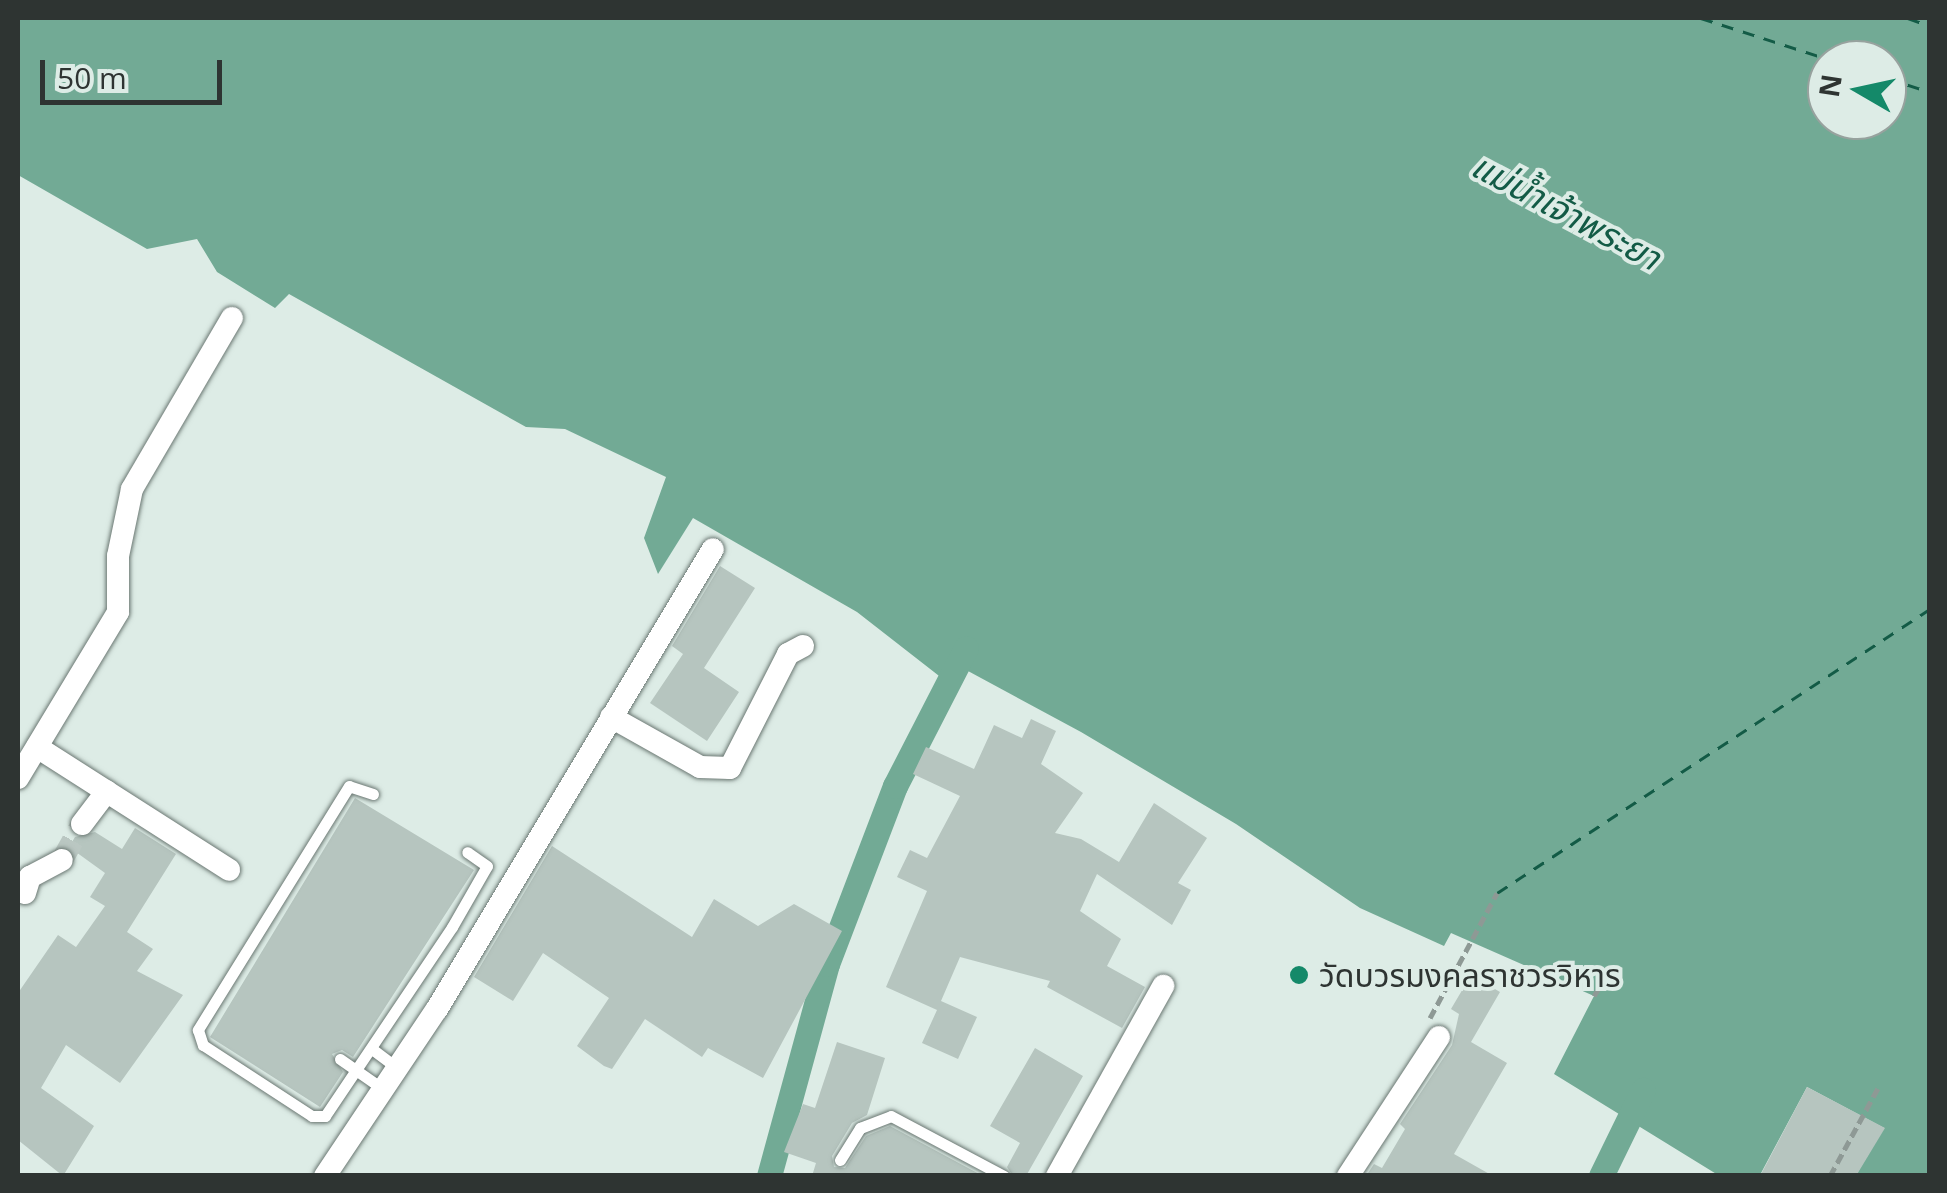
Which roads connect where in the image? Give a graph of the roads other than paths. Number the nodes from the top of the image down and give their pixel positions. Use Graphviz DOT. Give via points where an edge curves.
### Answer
graph roads {
  1 [pos="232,318"];
  2 [pos="712,549"];
  3 [pos="803,646"];
  4 [pos="612,718"];
  5 [pos="37,746"];
  6 [pos="18,778"];
  7 [pos="107,792"];
  8 [pos="372,794"];
  9 [pos="82,824"];
  10 [pos="467,852"];
  11 [pos="62,860"];
  12 [pos="229,870"];
  13 [pos="25,892"];
  14 [pos="1163,986"];
  15 [pos="1438,1037"];
  16 [pos="372,1049"];
  17 [pos="340,1059"];
  18 [pos="398,1068"];
  19 [pos="357,1072"];
  20 [pos="383,1089"];
  21 [pos="840,1160"];
  22 [pos="326,1176"];
  23 [pos="1004,1176"];
  24 [pos="1057,1176"];
  25 [pos="1348,1176"];
  1 -- 5 [label="street" via="132,489 118,556 118,612"];
  2 -- 4 [label="street"];
  3 -- 4 [label="street" via="788,654 730,768 700,767"];
  4 -- 18 [label="street"];
  5 -- 6 [label="street"];
  5 -- 7 [label="street"];
  7 -- 9 [label="street"];
  7 -- 12 [label="street"];
  8 -- 19 [label="lane" via="349,786 198,1035 203,1045 315,1117 325,1116"];
  10 -- 16 [label="lane" via="487,866"];
  11 -- 13 [label="street" via="30,877"];
  14 -- 24 [label="street"];
  15 -- 25 [label="street"];
  16 -- 18 [label="lane"];
  16 -- 19 [label="lane"];
  17 -- 19 [label="lane"];
  18 -- 20 [label="street"];
  19 -- 20 [label="lane"];
  20 -- 22 [label="street"];
  21 -- 23 [label="lane" via="860,1128 891,1116"];
}
